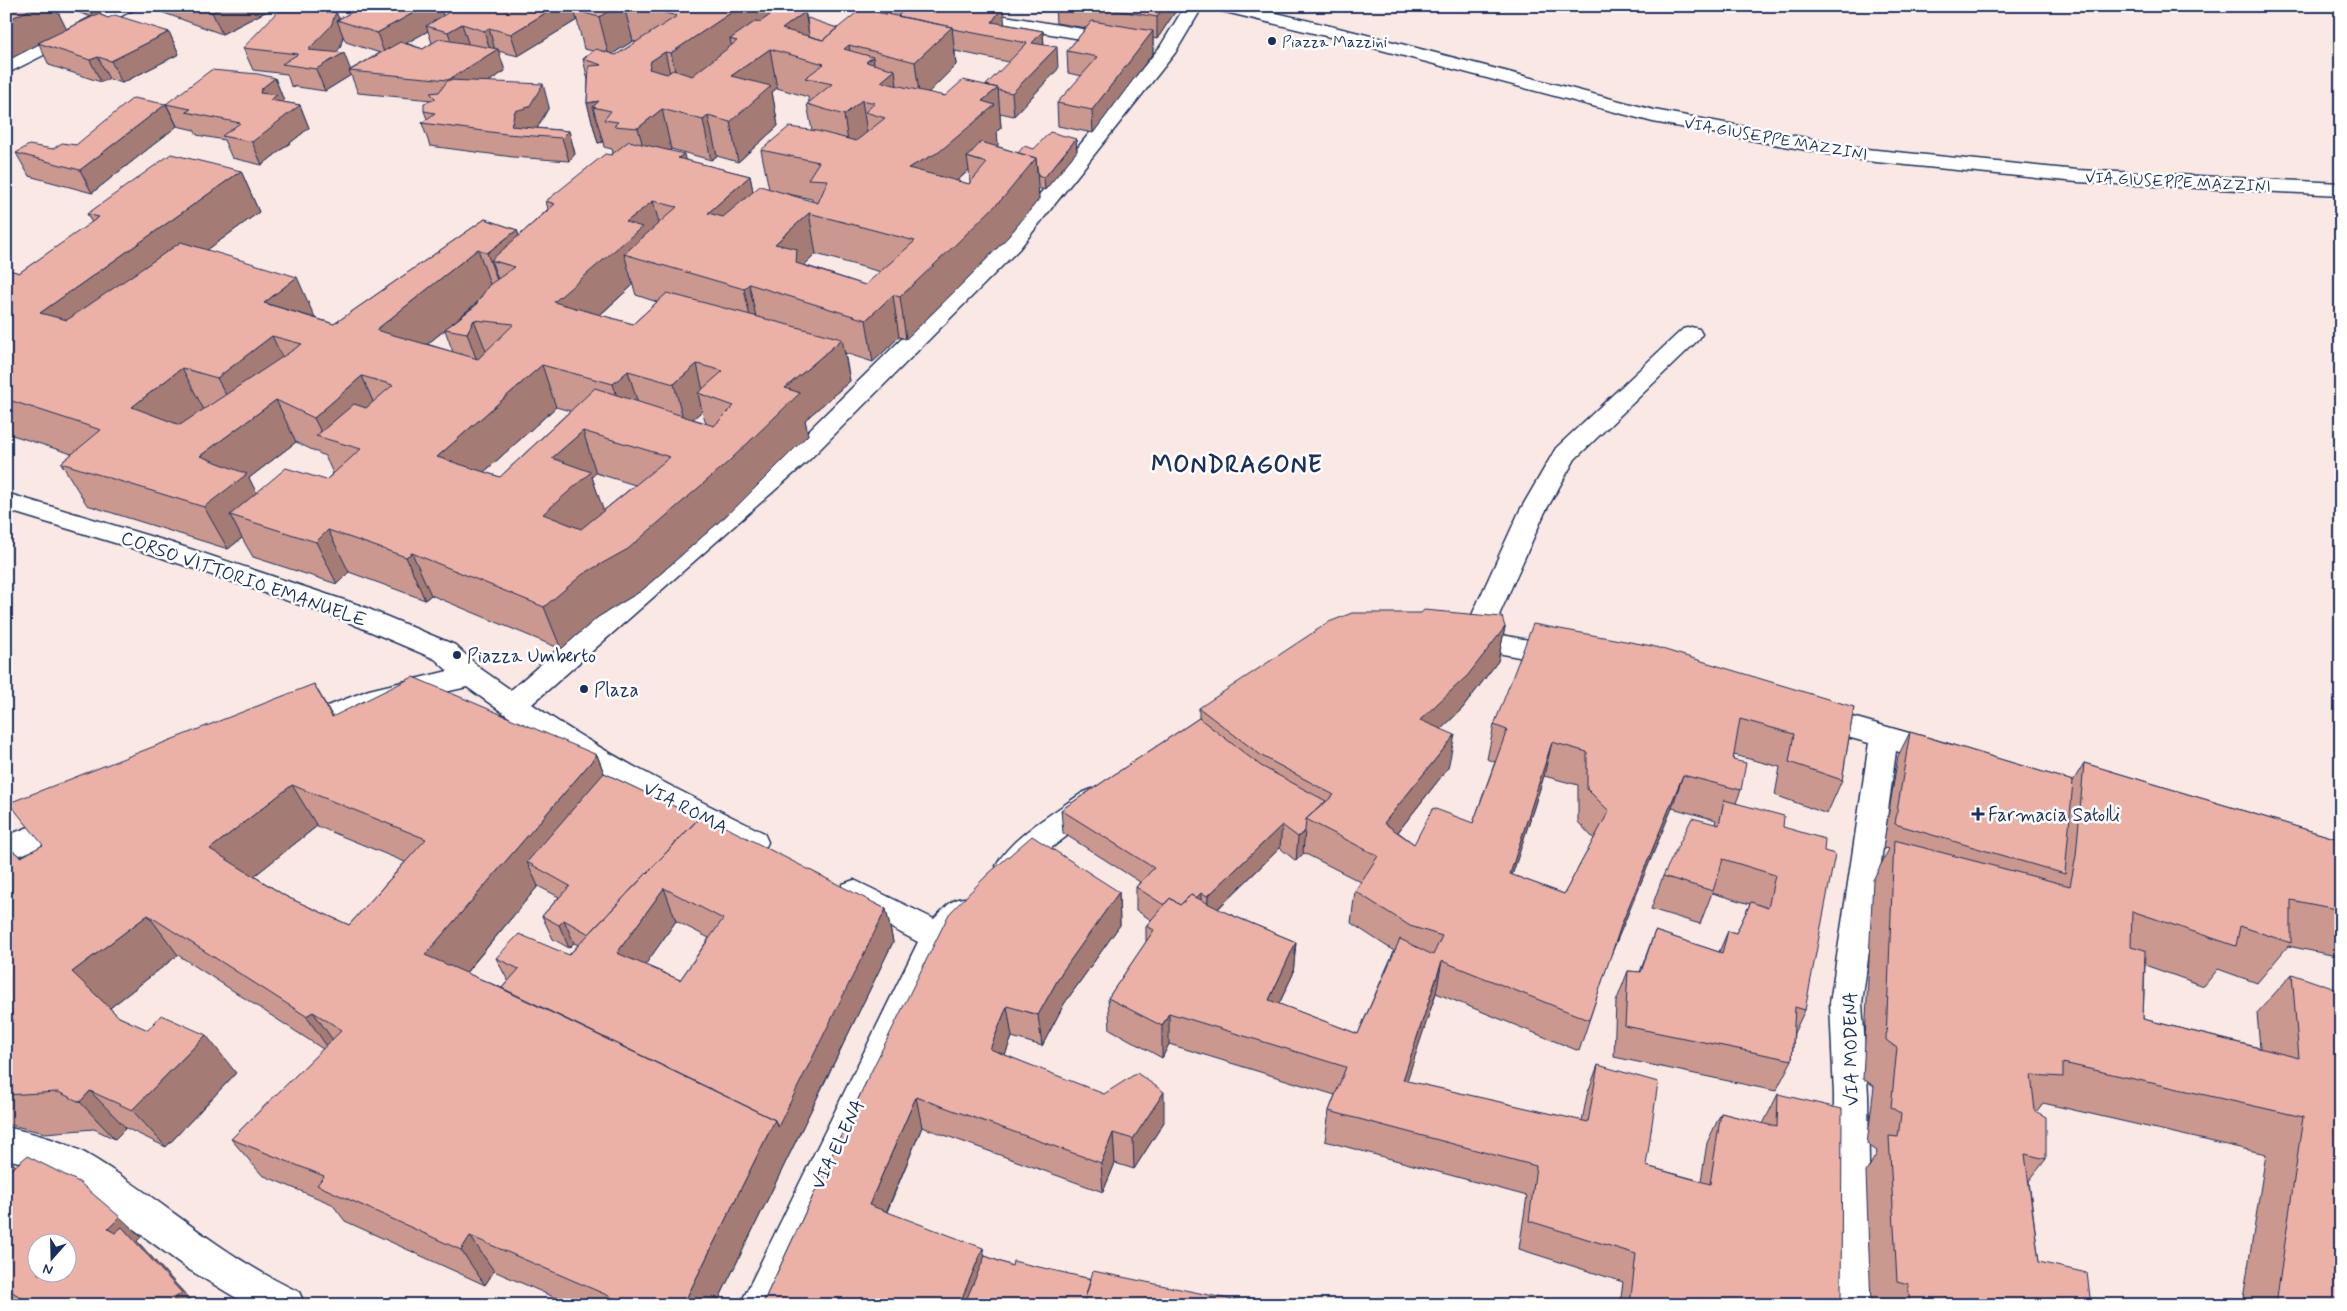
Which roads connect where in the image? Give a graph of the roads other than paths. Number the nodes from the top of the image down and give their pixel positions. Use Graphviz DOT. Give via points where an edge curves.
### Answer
graph roads {
  1 [pos="126,6"];
  2 [pos="912,6"];
  3 [pos="1194,6"];
  4 [pos="1224,6"];
  5 [pos="1152,46"];
  6 [pos="6,68"];
  7 [pos="2341,189"];
  8 [pos="1692,334"];
  9 [pos="6,501"];
  10 [pos="1437,638"];
  11 [pos="1475,638"];
  12 [pos="1586,660"];
  13 [pos="471,676"];
  14 [pos="511,706"];
  15 [pos="1792,710"];
  16 [pos="1884,736"];
  17 [pos="270,741"];
  18 [pos="1970,761"];
  19 [pos="1115,784"];
  20 [pos="97,812"];
  21 [pos="6,849"];
  22 [pos="777,854"];
  23 [pos="831,881"];
  24 [pos="937,936"];
  25 [pos="6,1143"];
  26 [pos="286,1305"];
  27 [pos="759,1305"];
  28 [pos="1852,1305"];
  1 -- 6 [label="street"];
  2 -- 5 [label="street"];
  3 -- 5 [label="street"];
  4 -- 7 [label="street, VIA GIUSEPPE MAZZINI" via="1359,38 1653,116 1866,154 2077,176"];
  5 -- 14 [label="street" via="1011,244 800,454"];
  8 -- 11 [label="street" via="1565,454 1532,512"];
  9 -- 13 [label="street, CORSO VITTORIO EMANUELE" via="157,547 350,612 445,652"];
  10 -- 11 [label="street"];
  11 -- 12 [label="street"];
  13 -- 14 [label="street, VIA ROMA"];
  13 -- 17 [label="street" via="379,697"];
  14 -- 22 [label="street, VIA ROMA" via="626,776"];
  15 -- 16 [label="street"];
  16 -- 18 [label="street"];
  16 -- 28 [label="street, VIA MODENA" via="1846,1002 1851,1095"];
  19 -- 24 [label="street, VIA ELENA" via="1035,843"];
  20 -- 21 [label="street"];
  23 -- 24 [label="street"];
  24 -- 27 [label="street, VIA ELENA"];
  25 -- 26 [label="street" via="42,1151 82,1170 201,1256"];
}
